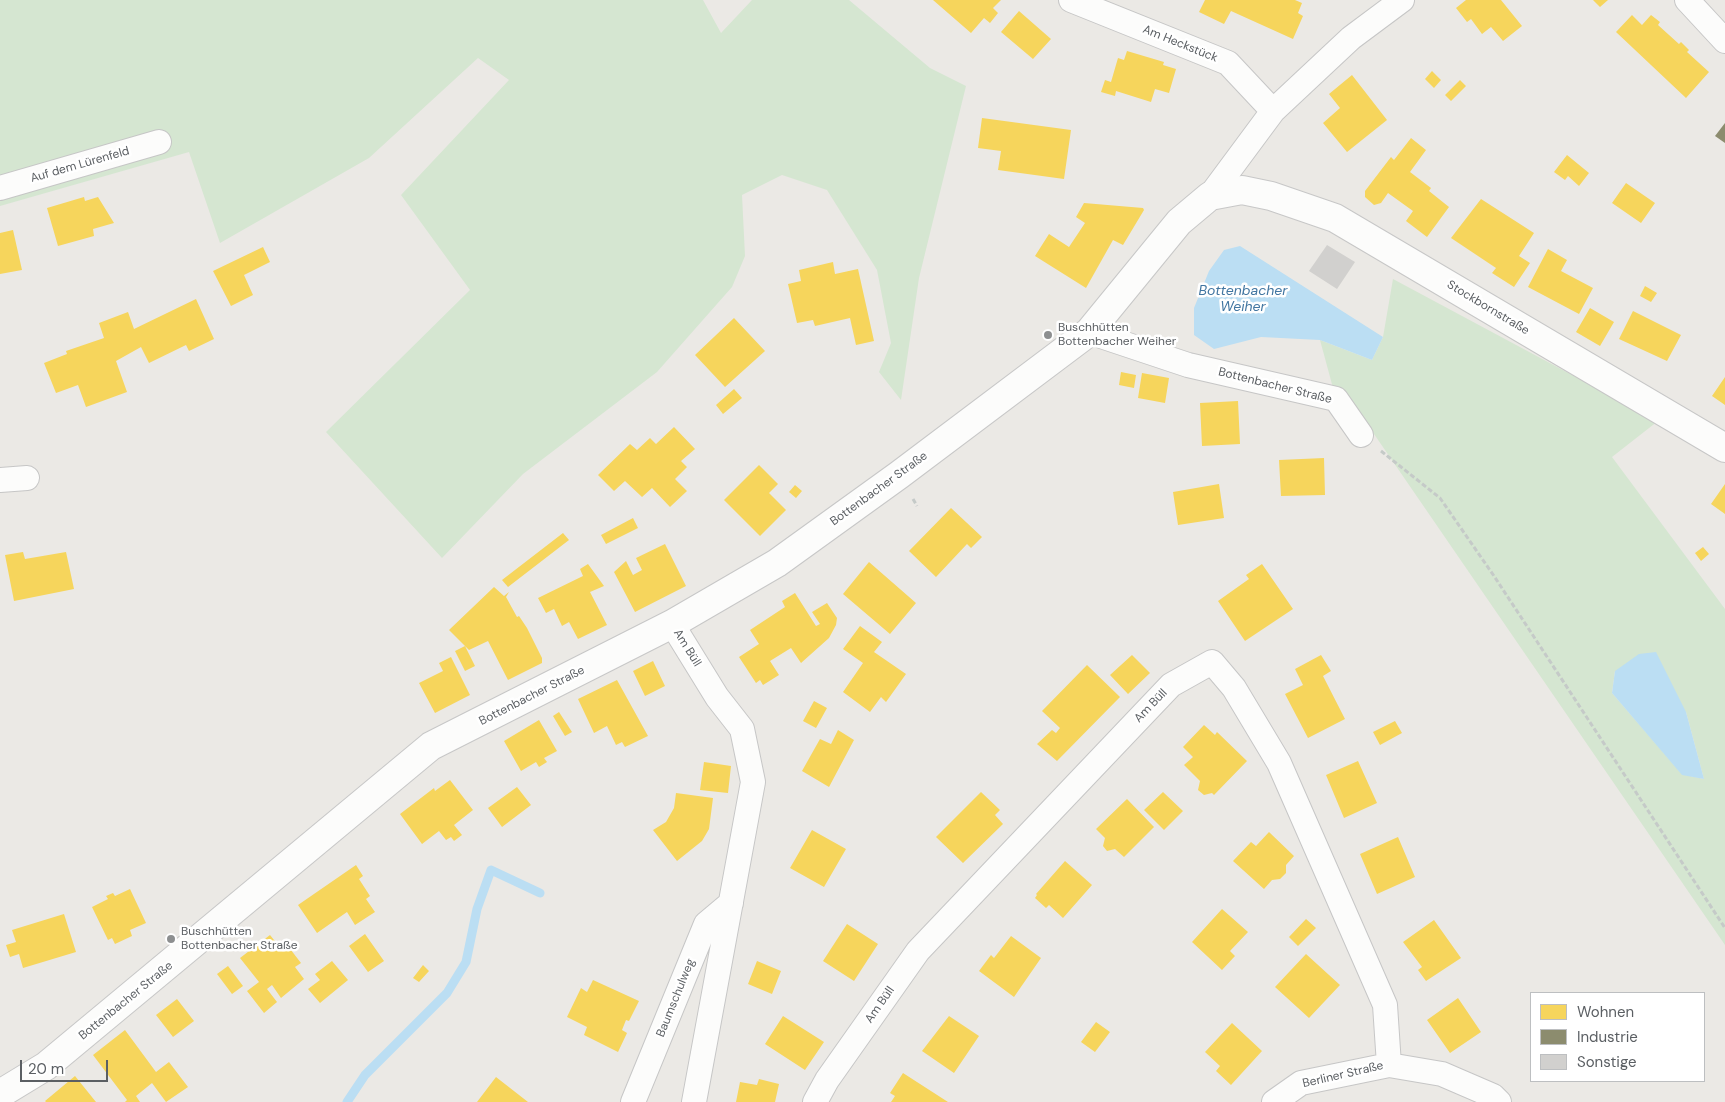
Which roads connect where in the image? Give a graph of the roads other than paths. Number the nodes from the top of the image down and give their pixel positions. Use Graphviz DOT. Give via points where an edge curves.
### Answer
graph roads {
  1 [pos="1071,0"];
  2 [pos="1402,0"];
  3 [pos="1687,0"];
  4 [pos="1725,40"];
  5 [pos="1273,111"];
  6 [pos="160,142"];
  7 [pos="0,188"];
  8 [pos="1242,190"];
  9 [pos="1210,196"];
  10 [pos="1089,332"];
  11 [pos="1361,435"];
  12 [pos="1725,448"];
  13 [pos="26,478"];
  14 [pos="0,480"];
  15 [pos="672,624"];
  16 [pos="731,903"];
  17 [pos="1389,1065"];
  18 [pos="0,1094"];
  19 [pos="633,1102"];
  20 [pos="694,1102"];
  21 [pos="815,1102"];
  22 [pos="1274,1102"];
  23 [pos="1499,1102"];
  1 -- 5 [label="street, Am Heckstück" via="1228,63"];
  2 -- 5 [label="street, Bottenbacher Straße" via="1351,38"];
  3 -- 4 [label="street"];
  5 -- 9 [label="street, Bottenbacher Straße"];
  6 -- 7 [label="street, Auf dem Lürenfeld"];
  8 -- 9 [label="street, Bottenbacher Straße"];
  8 -- 12 [label="street, Stockbornstraße" via="1271,196 1335,218"];
  9 -- 10 [label="street, Bottenbacher Straße" via="1179,222"];
  10 -- 11 [label="street, Bottenbacher Straße" via="1188,365 1336,400"];
  10 -- 15 [label="street, Bottenbacher Straße" via="777,563"];
  13 -- 14 [label="street"];
  15 -- 16 [label="street, Am Büll" via="717,697 742,729 753,782"];
  15 -- 18 [label="street, Bottenbacher Straße" via="430,746 61,1053"];
  16 -- 19 [label="street, Baumschulweg" via="706,924"];
  16 -- 20 [label="street, Am Büll"];
  17 -- 21 [label="street, Am Büll" via="1385,1005 1279,763 1234,688 1212,662 1171,685 918,951"];
  17 -- 22 [label="street, Berliner Straße" via="1301,1083"];
  17 -- 23 [label="street, Berliner Straße" via="1442,1074 1493,1096"];
}
